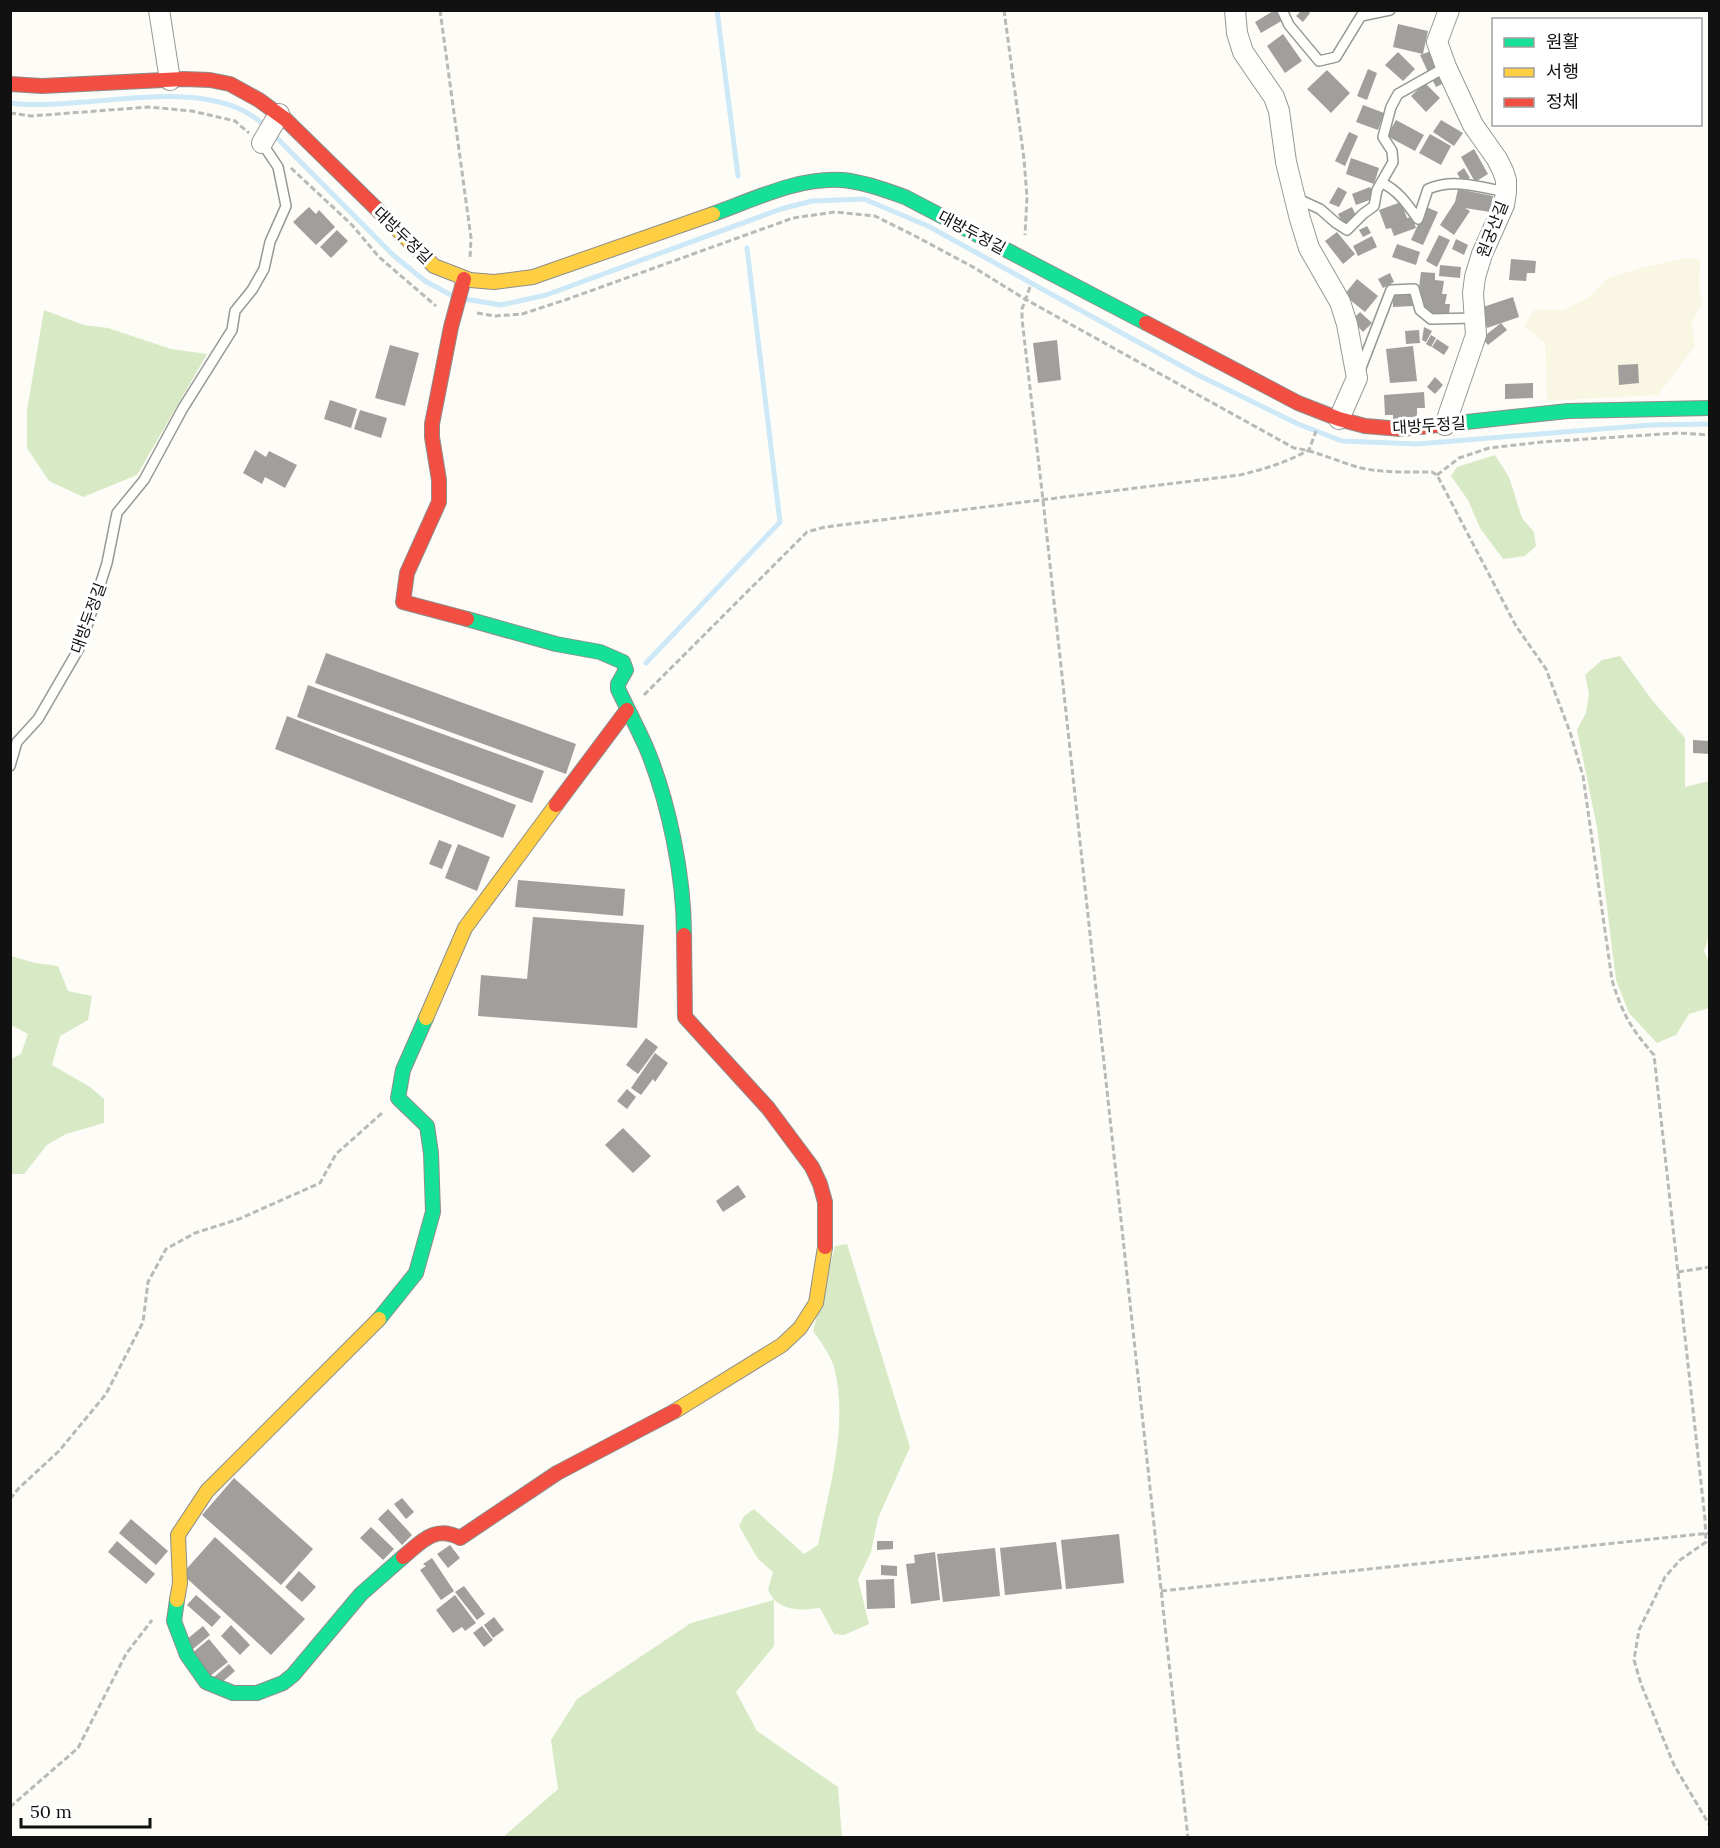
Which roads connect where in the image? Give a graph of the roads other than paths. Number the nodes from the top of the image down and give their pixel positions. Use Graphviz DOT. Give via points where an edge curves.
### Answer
graph roads {
  1 [pos="159,10"];
  2 [pos="1235,10"];
  3 [pos="1282,10"];
  4 [pos="1390,10"];
  5 [pos="1449,10"];
  6 [pos="1446,67"];
  7 [pos="170,80"];
  8 [pos="10,84"];
  9 [pos="277,117"];
  10 [pos="262,143"];
  11 [pos="1382,183"];
  12 [pos="1506,192"];
  13 [pos="1294,196"];
  14 [pos="464,283"];
  15 [pos="1474,318"];
  16 [pos="1357,378"];
  17 [pos="1710,408"];
  18 [pos="1338,419"];
  19 [pos="1445,425"];
  20 [pos="627,710"];
  21 [pos="10,766"];
  1 -- 7 [label="street"];
  2 -- 13 [label="street" via="1243,52 1274,97 1279,111"];
  3 -- 4 [label="lane" via="1289,25 1319,61 1336,57 1361,16"];
  5 -- 6 [label="street, 원궁산길" via="1437,42"];
  6 -- 11 [label="lane" via="1398,94 1383,137 1393,162"];
  6 -- 12 [label="street, 원궁산길" via="1473,124 1500,165"];
  7 -- 8 [label="street, 대방두정길"];
  7 -- 9 [label="street, 대방두정길" via="230,84 259,100"];
  9 -- 10 [label="street, 대방두정길"];
  9 -- 14 [label="street, 대방두정길" via="434,266"];
  10 -- 21 [label="lane, 대방두정길" via="278,167 286,206 270,242 264,269 235,311 232,330 144,480 117,513 107,563 81,645 38,719 18,742"];
  11 -- 12 [label="lane" via="1408,204 1418,219 1428,189 1439,184"];
  11 -- 13 [label="lane" via="1374,206 1347,230 1320,208"];
  12 -- 15 [label="street, 원궁산길" via="1475,277"];
  13 -- 16 [label="street" via="1309,248 1340,302"];
  14 -- 18 [label="street, 대방두정길" via="507,283 532,277 778,191 833,180 905,197 1298,403"];
  14 -- 20 [label="street" via="432,424 439,502 407,573 403,602 557,645 618,657 626,670 618,689"];
  15 -- 16 [label="lane" via="1431,319 1420,310 1414,289 1391,290"];
  15 -- 19 [label="street, 원궁산길" via="1476,335"];
  16 -- 18 [label="street"];
  17 -- 19 [label="street, 대방두정길" via="1568,411"];
  18 -- 19 [label="street, 대방두정길" via="1401,429"];
  20 -- 20 [label="street" via="657,779 675,847 684,904 685,1017 768,1108 820,1184 826,1226 816,1303 792,1337 682,1407 557,1473 460,1538 443,1532 429,1536 361,1594 303,1665 283,1683 257,1693 233,1693 206,1682 187,1655 174,1621 180,1583 178,1535 207,1491 387,1311 416,1273 433,1212 431,1153 427,1126 398,1098 403,1070 465,928"];
}
